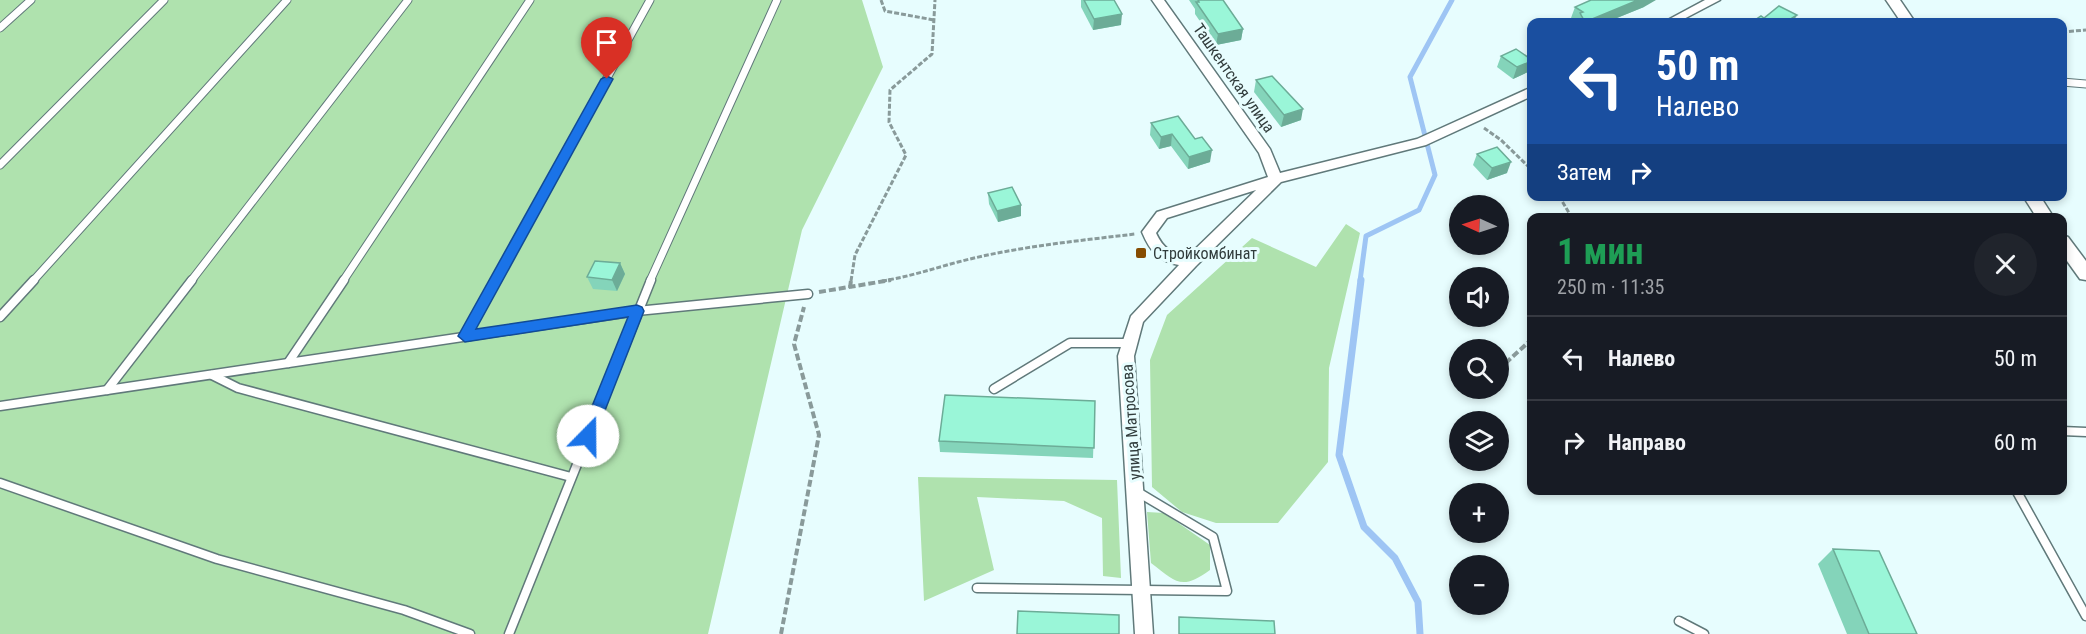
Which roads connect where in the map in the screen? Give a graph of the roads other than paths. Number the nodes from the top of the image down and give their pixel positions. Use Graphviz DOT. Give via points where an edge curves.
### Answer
graph roads {
  1 [pos="31,0"];
  2 [pos="164,0"];
  3 [pos="287,0"];
  4 [pos="408,0"];
  5 [pos="530,0"];
  6 [pos="650,0"];
  7 [pos="777,0"];
  8 [pos="1158,0"];
  9 [pos="1714,0"];
  10 [pos="1893,0"];
  11 [pos="1678,18"];
  12 [pos="1905,18"];
  13 [pos="0,28"];
  14 [pos="2067,82"];
  15 [pos="2086,84"];
  16 [pos="1527,93"];
  17 [pos="0,165"];
  18 [pos="1276,179"];
  19 [pos="2067,248"];
  20 [pos="1191,262"];
  21 [pos="2086,274"];
  22 [pos="807,294"];
  23 [pos="637,311"];
  24 [pos="0,317"];
  25 [pos="465,336"];
  26 [pos="1130,342"];
  27 [pos="288,363"];
  28 [pos="211,375"];
  29 [pos="994,389"];
  30 [pos="107,390"];
  31 [pos="0,406"];
  32 [pos="2067,431"];
  33 [pos="2086,432"];
  34 [pos="571,477"];
  35 [pos="0,483"];
  36 [pos="1135,490"];
  37 [pos="2019,495"];
  38 [pos="977,588"];
  39 [pos="1142,590"];
  40 [pos="2086,616"];
  41 [pos="1679,621"];
  42 [pos="470,634"];
  43 [pos="509,634"];
  44 [pos="1144,634"];
  45 [pos="1704,634"];
  1 -- 13 [label="lane"];
  2 -- 17 [label="lane"];
  3 -- 24 [label="lane"];
  4 -- 30 [label="lane"];
  5 -- 27 [label="lane"];
  6 -- 25 [label="lane"];
  7 -- 23 [label="lane"];
  8 -- 18 [label="street, Ташкентская улица" via="1265,152"];
  9 -- 11 [label="street"];
  10 -- 12 [label="street"];
  14 -- 15 [label="lane"];
  16 -- 18 [label="street" via="1421,142"];
  18 -- 20 [label="street, улица Матросова"];
  18 -- 20 [label="street" via="1162,216 1149,232 1156,249 1170,259"];
  19 -- 21 [label="street"];
  20 -- 26 [label="street, улица Матросова" via="1136,320"];
  22 -- 23 [label="lane"];
  23 -- 25 [label="lane"];
  23 -- 34 [label="lane"];
  25 -- 27 [label="lane"];
  26 -- 29 [label="lane" via="1070,343"];
  26 -- 36 [label="street, улица Матросова" via="1126,356"];
  27 -- 28 [label="lane"];
  28 -- 30 [label="lane"];
  28 -- 34 [label="lane" via="238,388"];
  30 -- 31 [label="lane"];
  32 -- 33 [label="lane"];
  34 -- 43 [label="lane"];
  35 -- 42 [label="lane" via="136,533 290,580 387,604"];
  36 -- 39 [label="street, улица Матросова"];
  36 -- 39 [label="lane" via="1214,537 1227,591"];
  37 -- 40 [label="lane"];
  38 -- 39 [label="lane"];
  39 -- 44 [label="street, улица Матросова"];
  41 -- 45 [label="lane"];
}
